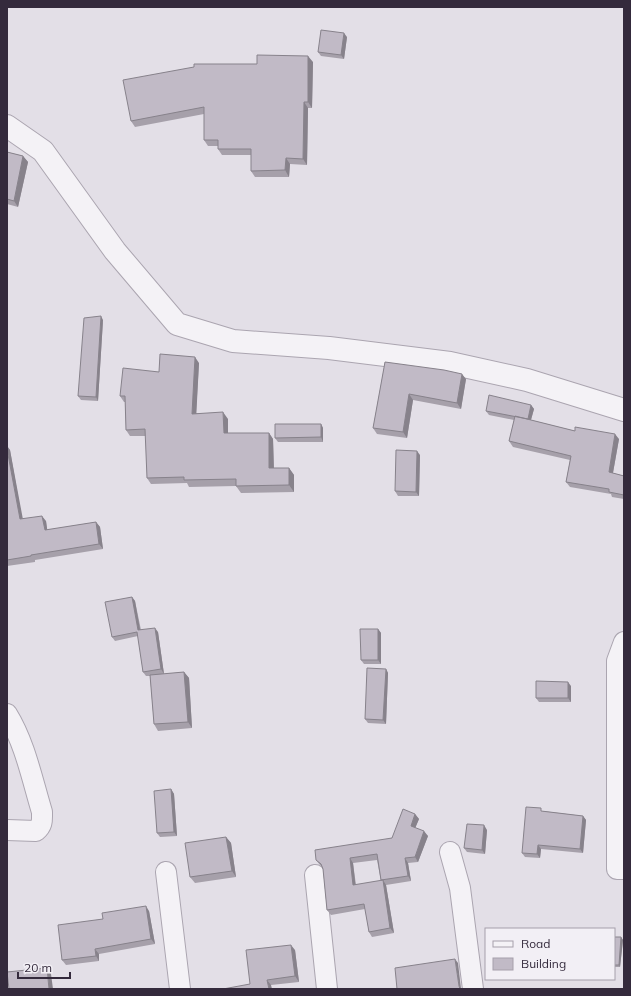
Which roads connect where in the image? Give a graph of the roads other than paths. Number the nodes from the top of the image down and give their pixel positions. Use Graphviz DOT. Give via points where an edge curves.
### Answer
graph roads {
  1 [pos="7,126"];
  2 [pos="624,410"];
  3 [pos="624,642"];
  4 [pos="7,714"];
  5 [pos="7,830"];
  6 [pos="450,852"];
  7 [pos="624,868"];
  8 [pos="166,872"];
  9 [pos="315,875"];
  10 [pos="180,989"];
  11 [pos="327,989"];
  12 [pos="473,989"];
  1 -- 2 [label="street" via="43,151 115,251 178,324 233,341 329,348 450,363 528,380"];
  3 -- 7 [label="street" via="617,661 617,869"];
  4 -- 5 [label="street" via="23,748 42,812 42,821 36,831"];
  6 -- 12 [label="street" via="460,888"];
  8 -- 10 [label="street"];
  9 -- 11 [label="street"];
}
